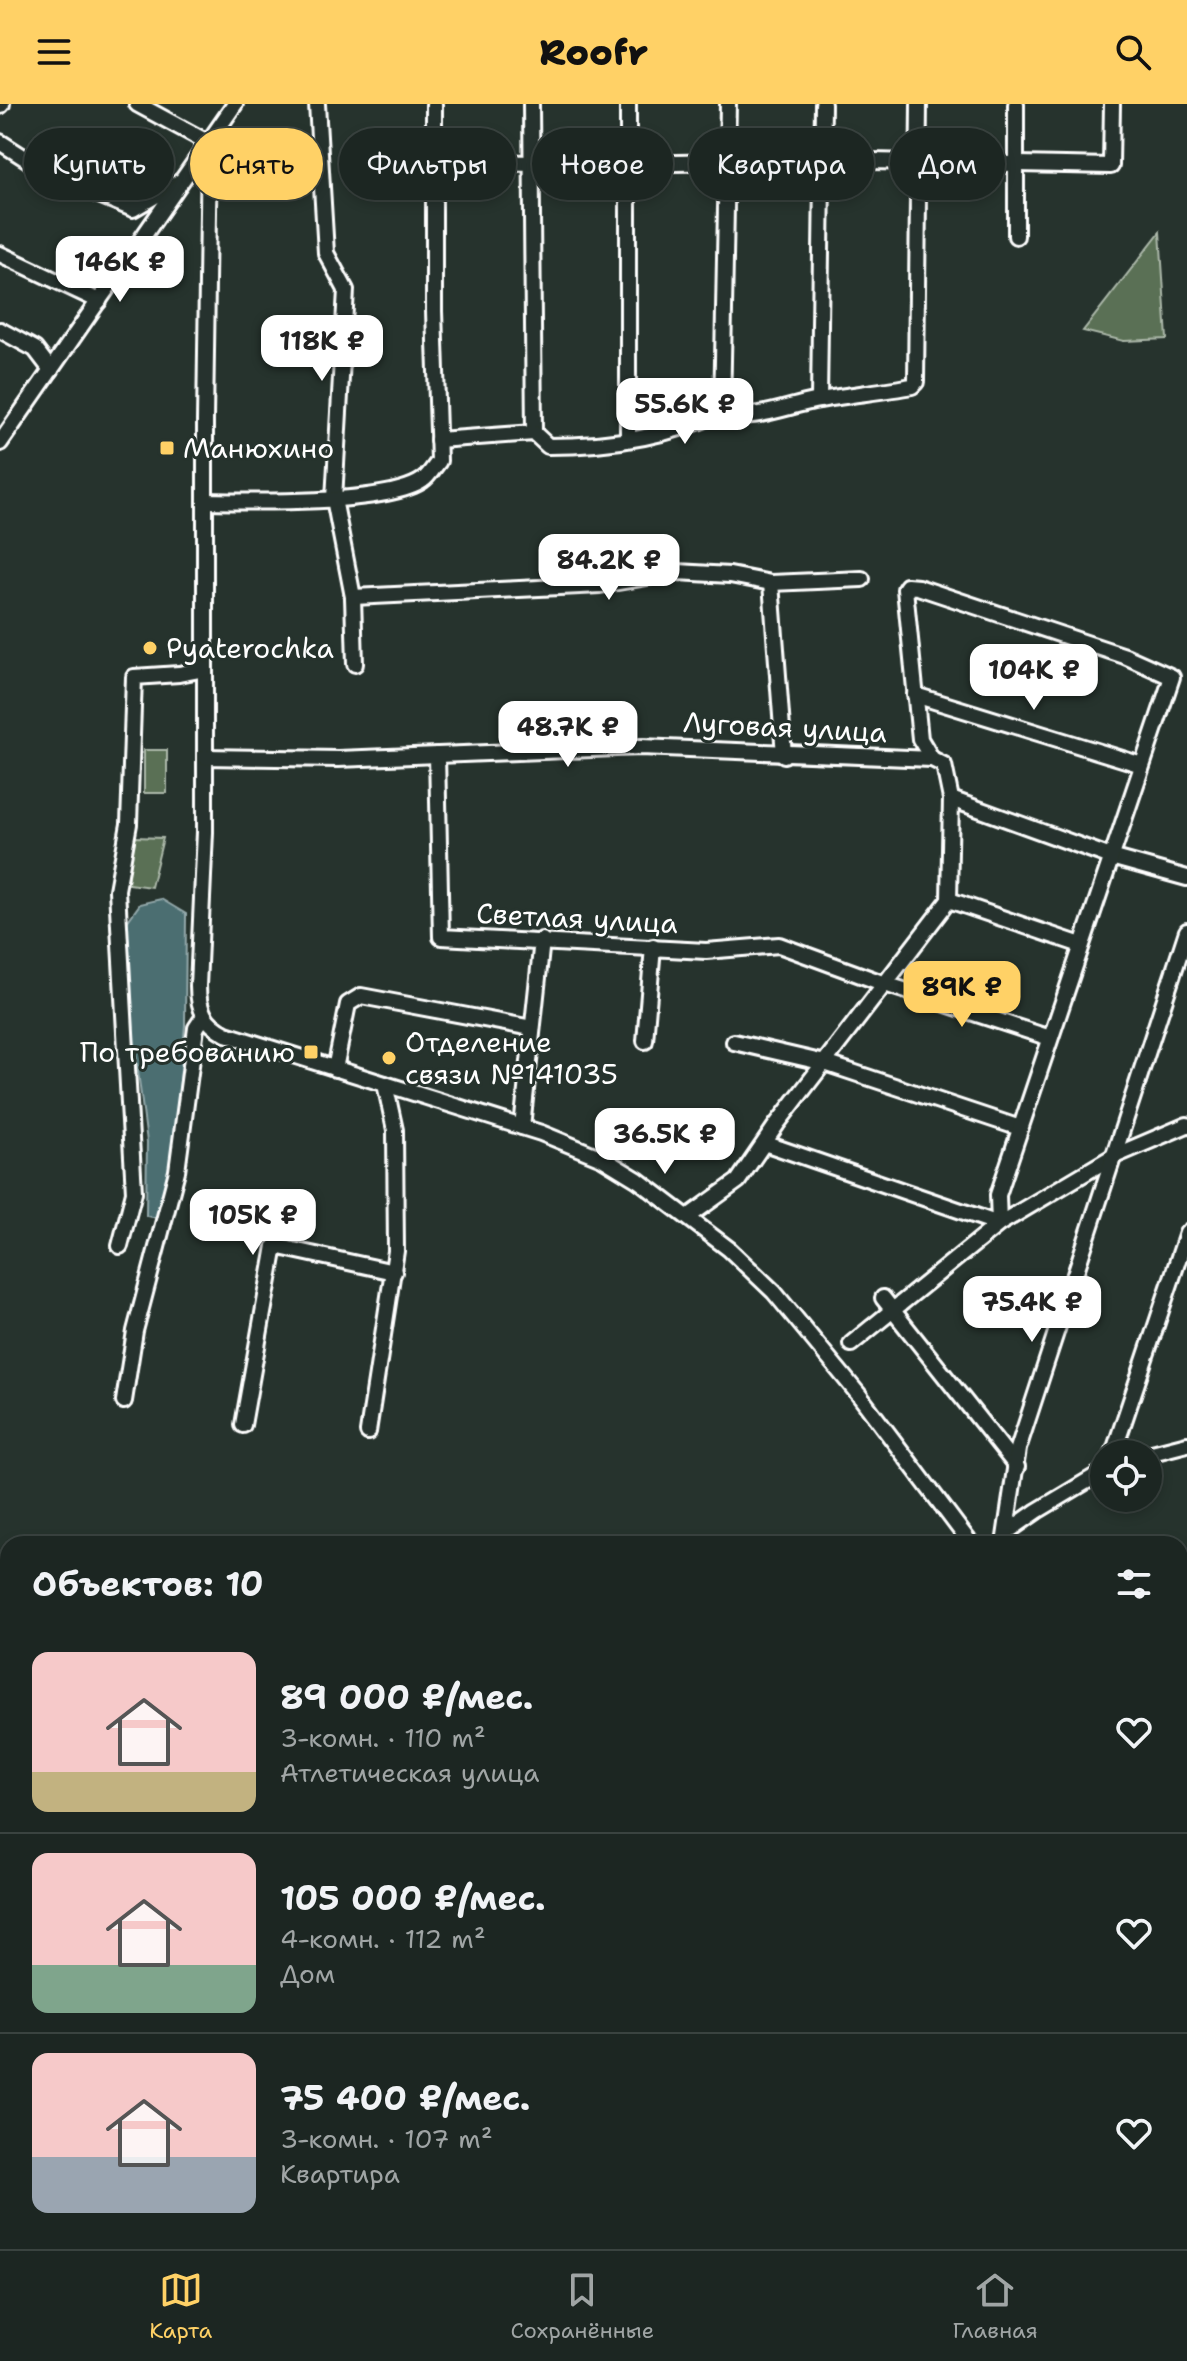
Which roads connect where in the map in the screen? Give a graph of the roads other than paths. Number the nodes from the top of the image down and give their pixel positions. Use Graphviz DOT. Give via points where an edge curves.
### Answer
graph roads {
  1 [pos="137,104"];
  2 [pos="235,104"];
  3 [pos="317,104"];
  4 [pos="434,104"];
  5 [pos="531,104"];
  6 [pos="628,104"];
  7 [pos="728,104"];
  8 [pos="823,104"];
  9 [pos="919,104"];
  10 [pos="1016,104"];
  11 [pos="1112,104"];
  12 [pos="219,128"];
  13 [pos="628,128"];
  14 [pos="728,128"];
  15 [pos="823,128"];
  16 [pos="919,128"];
  17 [pos="190,133"];
  18 [pos="0,142"];
  19 [pos="516,161"];
  20 [pos="532,161"];
  21 [pos="1005,165"];
  22 [pos="1016,165"];
  23 [pos="190,170"];
  24 [pos="183,180"];
  25 [pos="208,200"];
  26 [pos="532,200"];
  27 [pos="628,200"];
  28 [pos="726,200"];
  29 [pos="822,200"];
  30 [pos="918,200"];
  31 [pos="1016,236"];
  32 [pos="0,254"];
  33 [pos="99,301"];
  34 [pos="0,330"];
  35 [pos="51,370"];
  36 [pos="819,400"];
  37 [pos="722,412"];
  38 [pos="534,433"];
  39 [pos="628,439"];
  40 [pos="438,440"];
  41 [pos="0,443"];
  42 [pos="334,499"];
  43 [pos="205,501"];
  44 [pos="862,579"];
  45 [pos="771,583"];
  46 [pos="353,597"];
  47 [pos="355,664"];
  48 [pos="205,669"];
  49 [pos="915,695"];
  50 [pos="437,755"];
  51 [pos="784,755"];
  52 [pos="205,757"];
  53 [pos="932,759"];
  54 [pos="1142,765"];
  55 [pos="951,799"];
  56 [pos="1111,857"];
  57 [pos="1187,878"];
  58 [pos="949,900"];
  59 [pos="1187,931"];
  60 [pos="542,940"];
  61 [pos="1081,945"];
  62 [pos="653,947"];
  63 [pos="885,984"];
  64 [pos="204,1016"];
  65 [pos="532,1028"];
  66 [pos="1050,1038"];
  67 [pos="645,1041"];
  68 [pos="734,1042"];
  69 [pos="825,1063"];
  70 [pos="335,1069"];
  71 [pos="385,1084"];
  72 [pos="1187,1125"];
  73 [pos="522,1127"];
  74 [pos="1020,1128"];
  75 [pos="764,1143"];
  76 [pos="1112,1157"];
  77 [pos="688,1217"];
  78 [pos="999,1224"];
  79 [pos="1187,1233"];
  80 [pos="120,1246"];
  81 [pos="394,1272"];
  82 [pos="883,1298"];
  83 [pos="893,1310"];
  84 [pos="851,1344"];
  85 [pos="124,1401"];
  86 [pos="243,1425"];
  87 [pos="368,1432"];
  88 [pos="1118,1440"];
  89 [pos="1187,1444"];
  90 [pos="1162,1450"];
  91 [pos="1017,1467"];
  92 [pos="1090,1479"];
  93 [pos="965,1536"];
  94 [pos="1006,1536"];
  95 [pos="1008,1536"];
  1 -- 17 [label="street"];
  2 -- 12 [label="street"];
  3 -- 42 [label="street" via="326,253 346,290"];
  4 -- 40 [label="street"];
  5 -- 20 [label="street"];
  6 -- 13 [label="street"];
  7 -- 14 [label="street"];
  8 -- 15 [label="street"];
  9 -- 16 [label="street"];
  10 -- 22 [label="street"];
  11 -- 22 [label="street" via="1111,166"];
  18 -- 24 [label="street" via="53,176 133,209"];
  19 -- 20 [label="street"];
  21 -- 22 [label="street"];
  22 -- 31 [label="street"];
  23 -- 24 [label="street"];
  24 -- 33 [label="street"];
  25 -- 43 [label="street"];
  26 -- 38 [label="street"];
  27 -- 39 [label="street"];
  28 -- 37 [label="street"];
  29 -- 36 [label="street"];
  30 -- 36 [label="street" via="916,382"];
  32 -- 33 [label="street"];
  33 -- 35 [label="street"];
  34 -- 35 [label="street" via="35,349"];
  35 -- 41 [label="street"];
  36 -- 37 [label="street" via="764,413"];
  37 -- 39 [label="street"];
  38 -- 39 [label="street" via="548,446"];
  38 -- 40 [label="street"];
  40 -- 42 [label="street" via="439,461 423,480 399,490"];
  42 -- 43 [label="street"];
  42 -- 46 [label="street"];
  43 -- 48 [label="street"];
  44 -- 45 [label="street"];
  45 -- 46 [label="street" via="677,572 600,585"];
  45 -- 51 [label="street"];
  46 -- 47 [label="street"];
  48 -- 52 [label="street"];
  48 -- 80 [label="street" via="134,677 129,824 117,890 134,1192"];
  49 -- 53 [label="street" via="920,739"];
  49 -- 54 [label="street"];
  49 -- 54 [label="street" via="907,586 1125,656 1172,677"];
  50 -- 51 [label="street, Луговая улица" via="641,747"];
  50 -- 52 [label="street, Луговая улица"];
  50 -- 60 [label="street, Светлая улица" via="441,937"];
  51 -- 53 [label="street, Луговая улица"];
  52 -- 64 [label="street" via="198,986"];
  53 -- 55 [label="street" via="944,765"];
  54 -- 56 [label="street"];
  55 -- 56 [label="street"];
  55 -- 58 [label="street"];
  56 -- 57 [label="street"];
  56 -- 61 [label="street"];
  58 -- 61 [label="street"];
  58 -- 63 [label="street"];
  59 -- 76 [label="street"];
  60 -- 62 [label="street, Светлая улица"];
  60 -- 65 [label="street"];
  61 -- 66 [label="street"];
  62 -- 63 [label="street, Светлая улица" via="706,951 779,945"];
  62 -- 67 [label="street"];
  63 -- 66 [label="street, Светлая улица"];
  63 -- 69 [label="street"];
  64 -- 70 [label="street" via="226,1034"];
  64 -- 85 [label="street" via="196,1028 177,1171 135,1331"];
  65 -- 70 [label="street" via="361,996 348,1004"];
  65 -- 73 [label="street"];
  66 -- 74 [label="street"];
  68 -- 69 [label="street"];
  69 -- 74 [label="street"];
  69 -- 75 [label="street"];
  70 -- 71 [label="street"];
  71 -- 73 [label="street"];
  71 -- 81 [label="street" via="395,1130"];
  72 -- 76 [label="street"];
  73 -- 77 [label="street" via="602,1158"];
  74 -- 78 [label="street" via="998,1195"];
  75 -- 77 [label="street" via="738,1181"];
  75 -- 78 [label="street"];
  76 -- 78 [label="street"];
  76 -- 91 [label="street" via="1018,1449"];
  77 -- 93 [label="street" via="774,1292"];
  78 -- 83 [label="street"];
  79 -- 88 [label="street"];
  81 -- 86 [label="street" via="275,1246"];
  81 -- 87 [label="street"];
  82 -- 83 [label="street"];
  83 -- 84 [label="street"];
  83 -- 91 [label="street"];
  89 -- 90 [label="street"];
  91 -- 94 [label="street"];
  92 -- 95 [label="street" via="1037,1511"];
}
